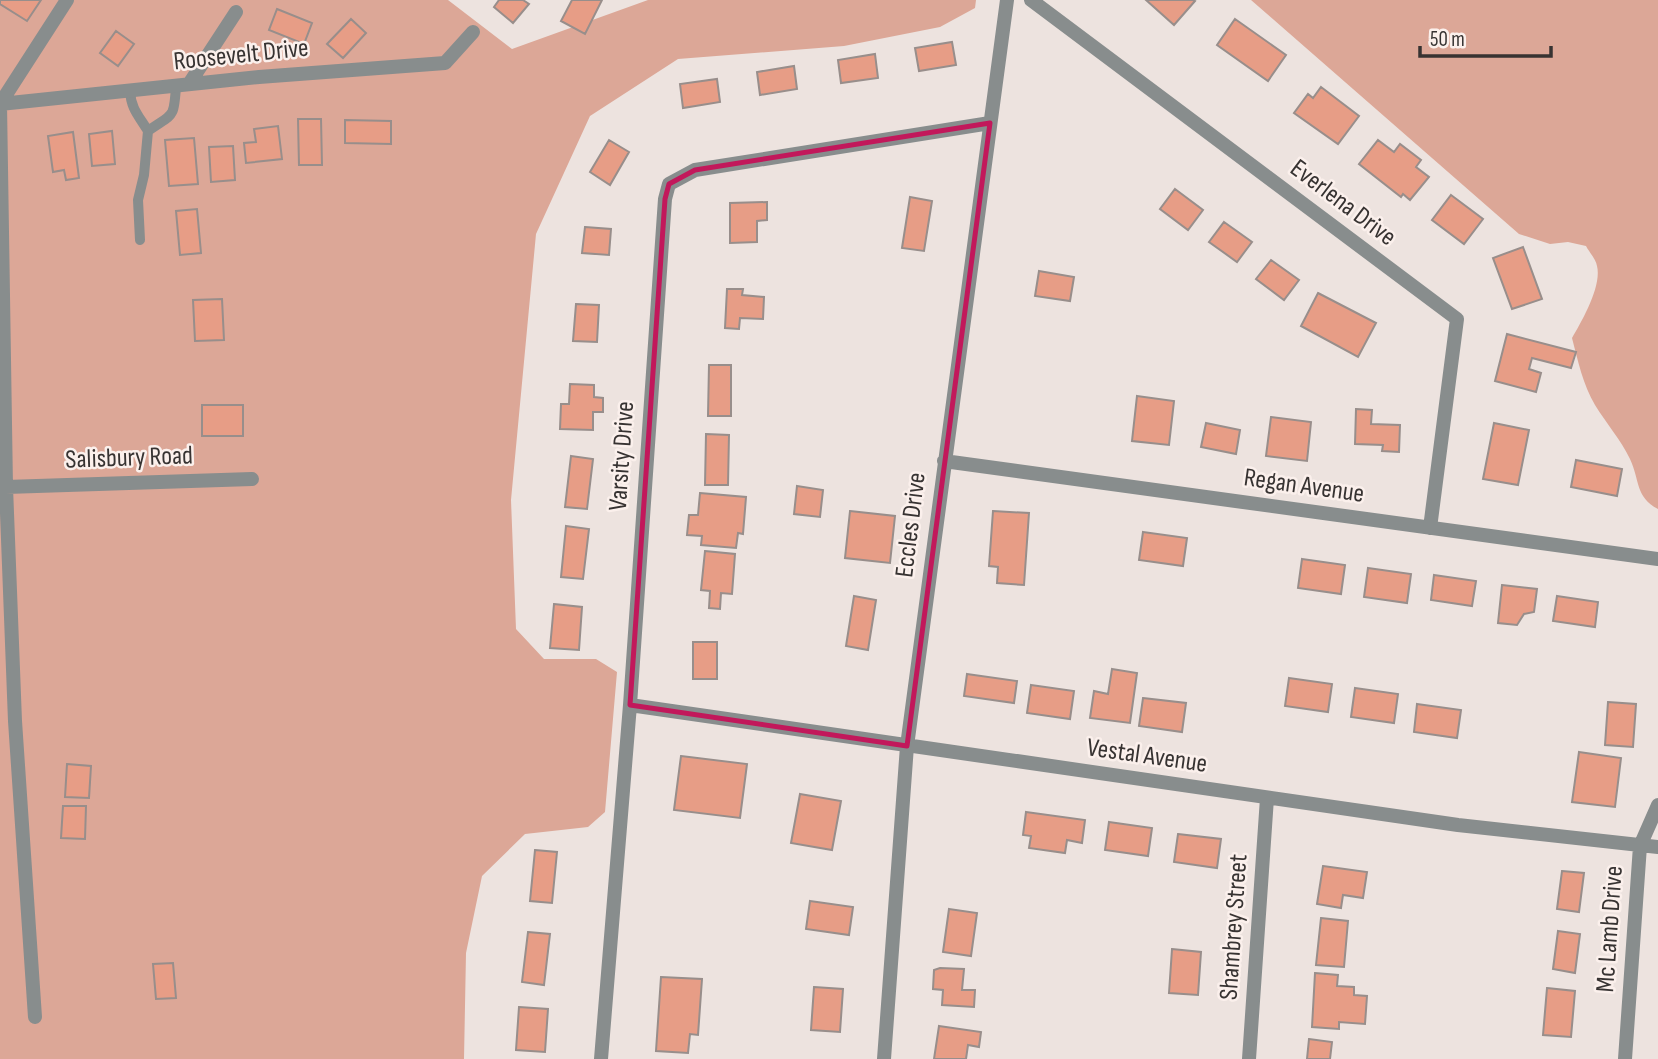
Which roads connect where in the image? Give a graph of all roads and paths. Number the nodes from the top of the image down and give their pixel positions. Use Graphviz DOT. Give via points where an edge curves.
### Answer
graph roads {
  1 [pos="66,0"];
  2 [pos="1007,0"];
  3 [pos="1031,0"];
  4 [pos="236,12"];
  5 [pos="473,32"];
  6 [pos="183,85"];
  7 [pos="130,91"];
  8 [pos="0,104"];
  9 [pos="990,123"];
  10 [pos="148,131"];
  11 [pos="140,240"];
  12 [pos="944,461"];
  13 [pos="252,479"];
  14 [pos="6,487"];
  15 [pos="1430,528"];
  16 [pos="1658,559"];
  17 [pos="630,705"];
  18 [pos="906,746"];
  19 [pos="1267,798"];
  20 [pos="1658,805"];
  21 [pos="1640,846"];
  22 [pos="1658,847"];
  23 [pos="35,1017"];
  24 [pos="601,1059"];
  25 [pos="884,1059"];
  26 [pos="1249,1059"];
  27 [pos="1625,1059"];
  1 -- 8 [label="street"];
  2 -- 9 [label="street, Eccles Drive"];
  3 -- 15 [label="street, Everlena Drive" via="1457,318"];
  4 -- 6 [label="street"];
  5 -- 6 [label="street, Roosevelt Drive" via="445,63"];
  6 -- 7 [label="street, Roosevelt Drive"];
  6 -- 10 [label="lane" via="174,113"];
  7 -- 8 [label="street, Roosevelt Drive"];
  7 -- 10 [label="lane" via="130,103"];
  8 -- 14 [label="street"];
  9 -- 12 [label="street, Eccles Drive"];
  9 -- 17 [label="street, Varsity Drive" via="695,170 669,184"];
  10 -- 11 [label="lane" via="138,200"];
  12 -- 15 [label="street, Regan Avenue"];
  12 -- 18 [label="street, Eccles Drive"];
  13 -- 14 [label="street, Salisbury Road"];
  14 -- 23 [label="street" via="15,721"];
  15 -- 16 [label="street, Regan Avenue"];
  17 -- 18 [label="street, Vestal Avenue"];
  17 -- 24 [label="street, Varsity Drive"];
  18 -- 19 [label="street, Vestal Avenue"];
  18 -- 25 [label="street, Eccles Drive"];
  19 -- 21 [label="street, Vestal Avenue"];
  19 -- 26 [label="street, Shambrey Street"];
  20 -- 21 [label="street, Mc Lamb Drive"];
  21 -- 22 [label="street, Vestal Avenue"];
  21 -- 27 [label="street, Mc Lamb Drive"];
}
